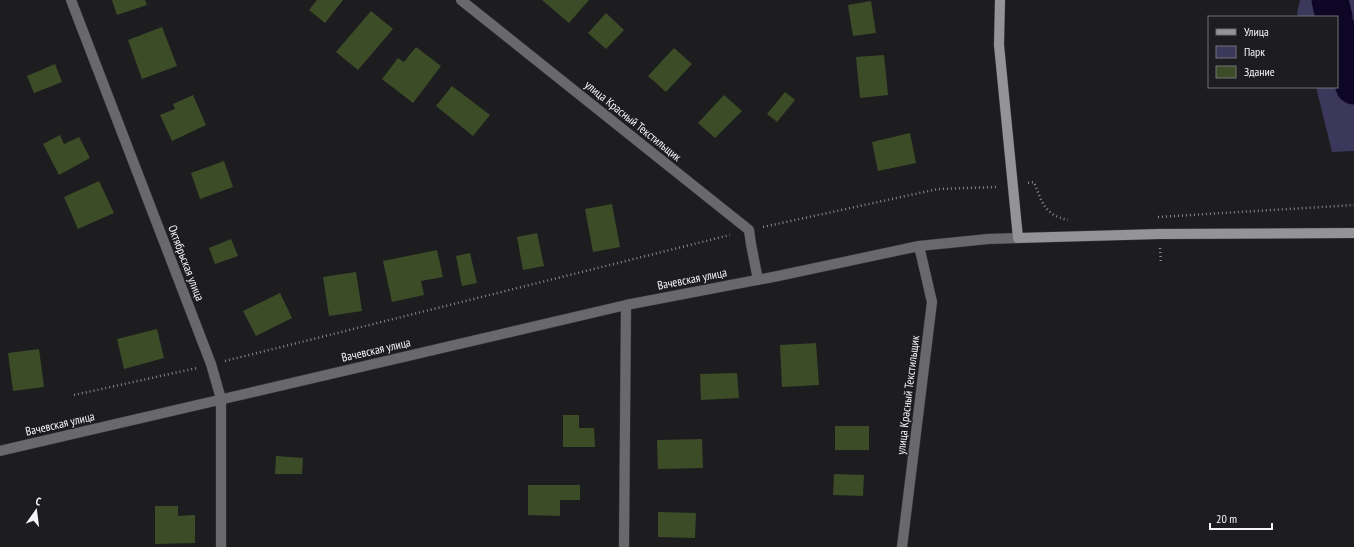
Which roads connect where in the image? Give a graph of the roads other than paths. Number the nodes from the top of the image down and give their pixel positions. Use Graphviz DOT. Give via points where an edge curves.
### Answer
graph roads {
  1 [pos="70,0"];
  2 [pos="461,0"];
  3 [pos="1000,0"];
  4 [pos="1354,233"];
  5 [pos="1018,238"];
  6 [pos="919,246"];
  7 [pos="758,280"];
  8 [pos="626,305"];
  9 [pos="221,399"];
  10 [pos="0,451"];
  11 [pos="221,547"];
  12 [pos="624,547"];
  13 [pos="902,547"];
  1 -- 9 [label="street, Октябрьская улица" via="211,364"];
  2 -- 7 [label="street, улица Красный Текстильщик" via="750,230"];
  3 -- 5 [label="main road" via="999,46"];
  4 -- 5 [label="main road"];
  5 -- 6 [label="street, Вачевская улица"];
  6 -- 7 [label="street, Вачевская улица"];
  6 -- 13 [label="street, улица Красный Текстильщик" via="932,302"];
  7 -- 8 [label="street, Вачевская улица"];
  8 -- 9 [label="street, Вачевская улица"];
  8 -- 12 [label="street"];
  9 -- 10 [label="street, Вачевская улица"];
  9 -- 11 [label="street, Октябрьская улица"];
}
